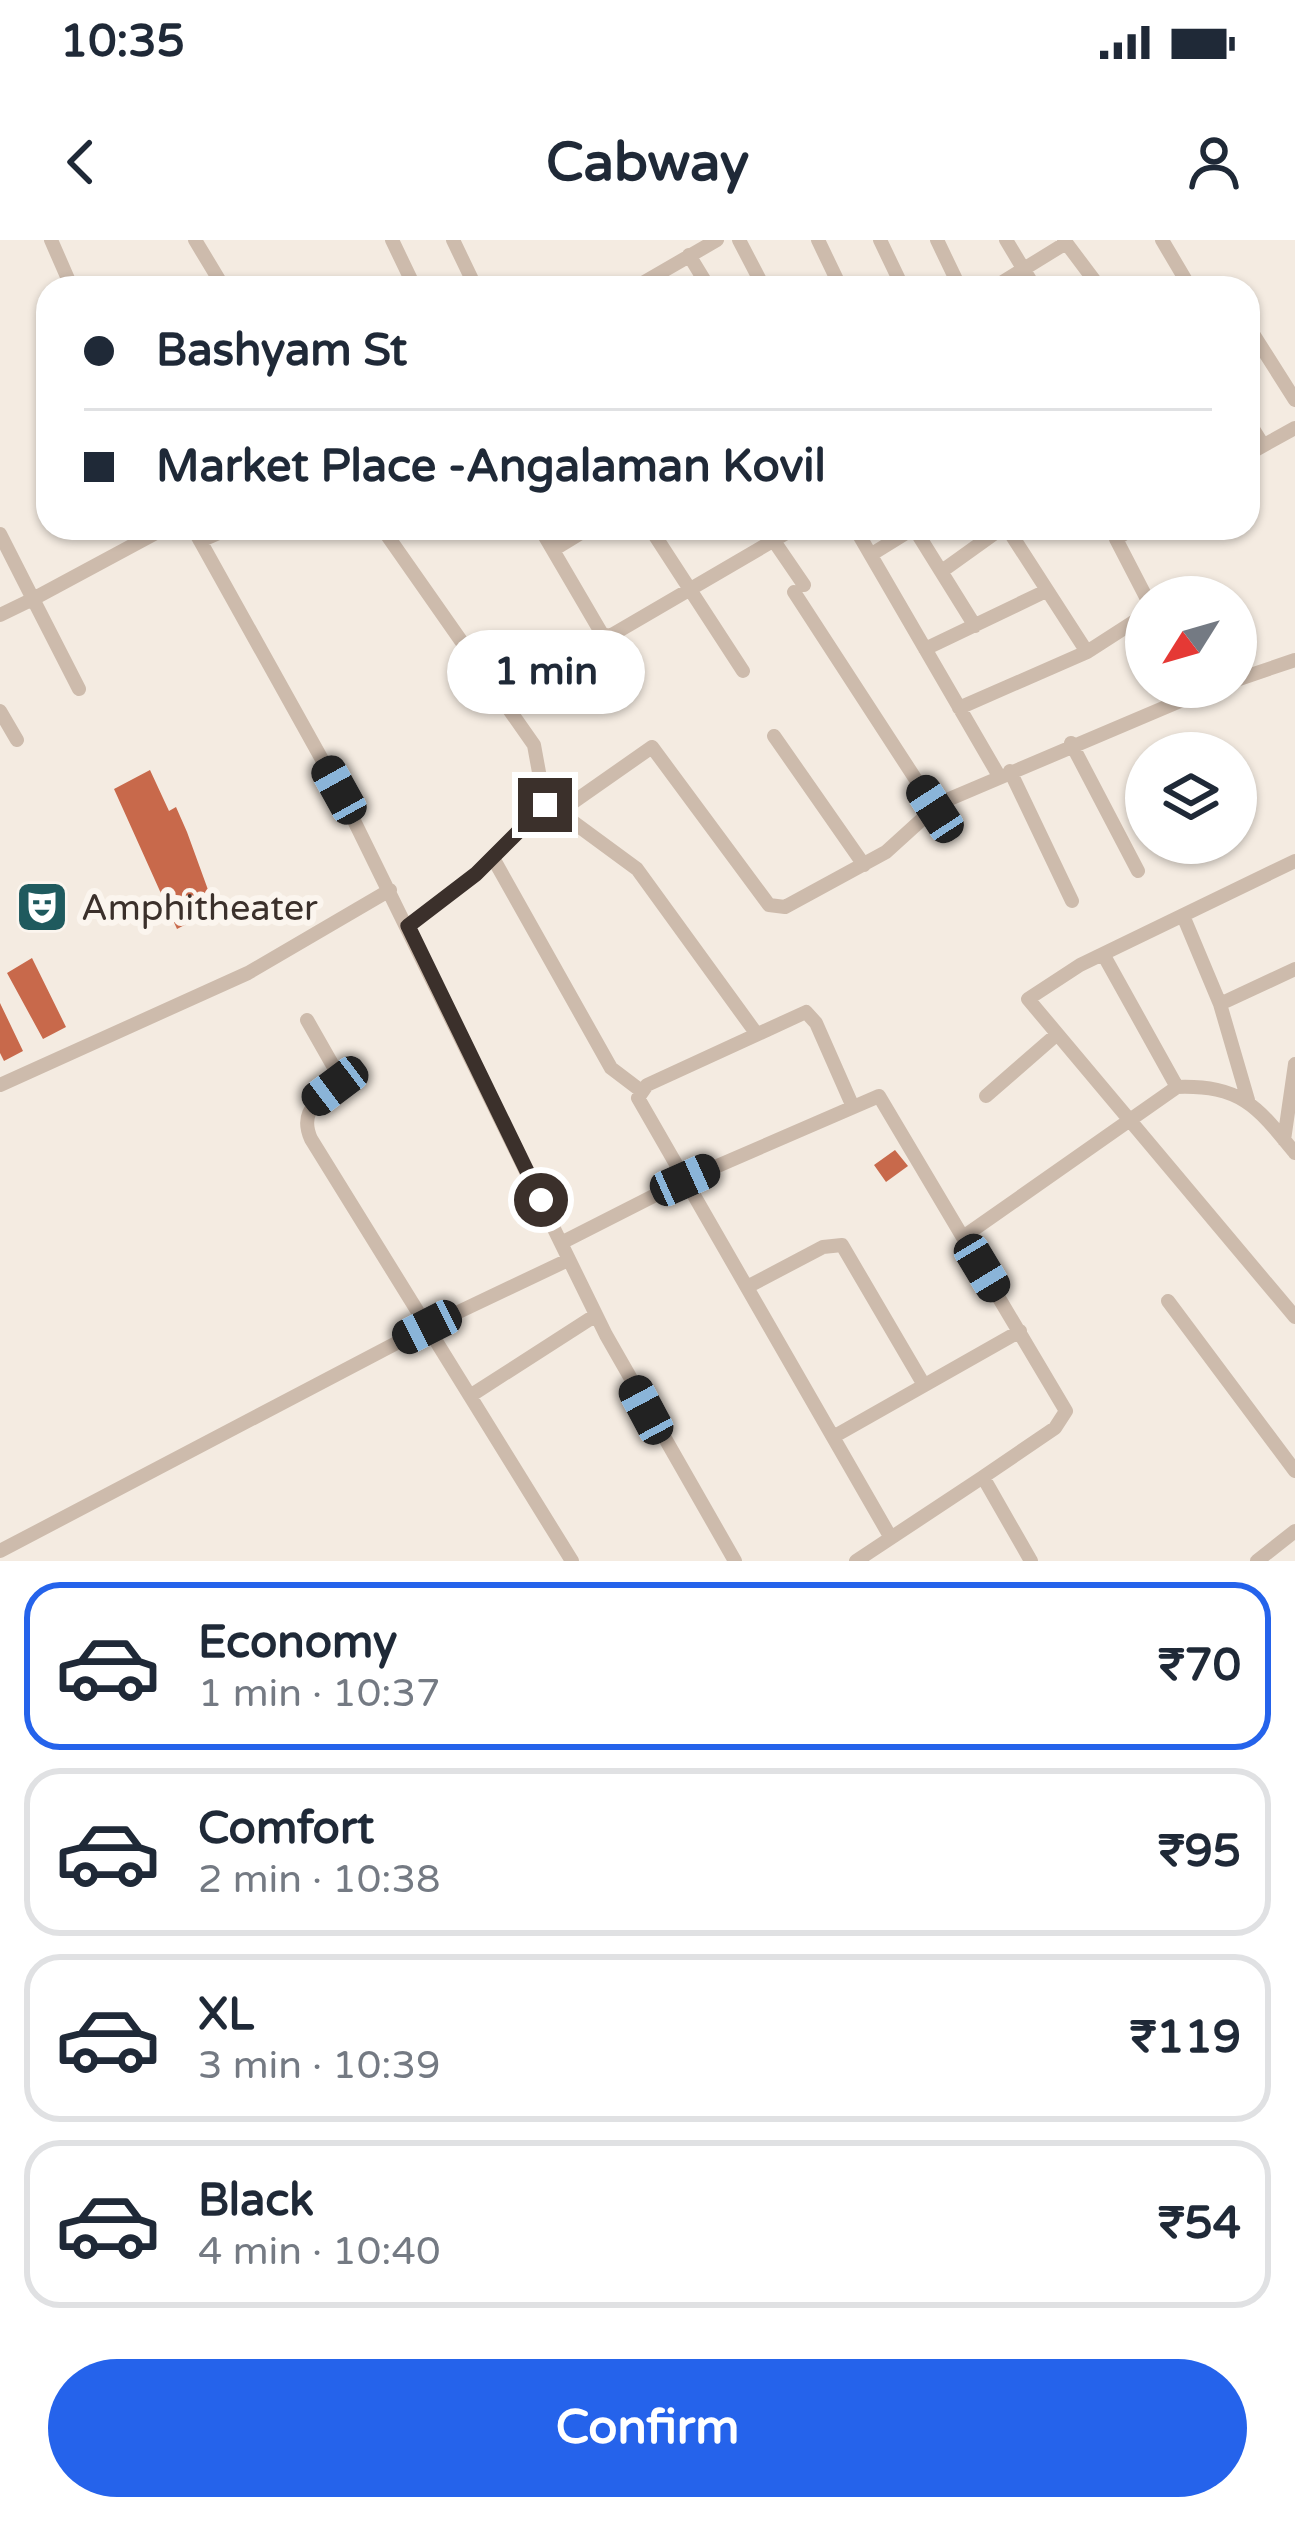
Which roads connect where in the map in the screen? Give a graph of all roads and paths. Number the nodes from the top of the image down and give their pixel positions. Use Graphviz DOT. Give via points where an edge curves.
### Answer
graph roads {
  1 [pos="51,240"];
  2 [pos="195,240"];
  3 [pos="392,240"];
  4 [pos="453,240"];
  5 [pos="717,240"];
  6 [pos="739,240"];
  7 [pos="818,240"];
  8 [pos="880,240"];
  9 [pos="937,240"];
  10 [pos="1006,240"];
  11 [pos="1162,240"];
  12 [pos="1065,242"];
  13 [pos="689,255"];
  14 [pos="1022,268"];
  15 [pos="67,276"];
  16 [pos="216,276"];
  17 [pos="409,276"];
  18 [pos="470,276"];
  19 [pos="654,276"];
  20 [pos="702,276"];
  21 [pos="758,276"];
  22 [pos="835,276"];
  23 [pos="897,276"];
  24 [pos="954,276"];
  25 [pos="1010,276"];
  26 [pos="1027,276"];
  27 [pos="1091,276"];
  28 [pos="1183,276"];
  29 [pos="1260,345"];
  30 [pos="1295,400"];
  31 [pos="1295,428"];
  32 [pos="1260,440"];
  33 [pos="1263,445"];
  34 [pos="1260,447"];
  35 [pos="0,534"];
  36 [pos="143,540"];
  37 [pos="199,540"];
  38 [pos="390,540"];
  39 [pos="547,540"];
  40 [pos="569,540"];
  41 [pos="658,540"];
  42 [pos="761,540"];
  43 [pos="772,540"];
  44 [pos="863,540"];
  45 [pos="895,540"];
  46 [pos="922,540"];
  47 [pos="987,540"];
  48 [pos="1013,540"];
  49 [pos="1115,540"];
  50 [pos="553,550"];
  51 [pos="872,554"];
  52 [pos="942,571"];
  53 [pos="1135,576"];
  54 [pos="690,591"];
  55 [pos="1046,591"];
  56 [pos="33,599"];
  57 [pos="0,615"];
  58 [pos="975,626"];
  59 [pos="1125,628"];
  60 [pos="925,649"];
  61 [pos="1088,652"];
  62 [pos="1295,661"];
  63 [pos="743,671"];
  64 [pos="1257,673"];
  65 [pos="79,688"];
  66 [pos="959,707"];
  67 [pos="1158,708"];
  68 [pos="0,711"];
  69 [pos="773,736"];
  70 [pos="17,740"];
  71 [pos="1071,743"];
  72 [pos="1004,773"];
  73 [pos="545,805"];
  74 [pos="935,809"];
  75 [pos="562,810"];
  76 [pos="493,858"];
  77 [pos="1295,861"];
  78 [pos="864,866"];
  79 [pos="1138,871"];
  80 [pos="390,890"];
  81 [pos="1072,901"];
  82 [pos="1184,918"];
  83 [pos="408,926"];
  84 [pos="1103,954"];
  85 [pos="1295,969"];
  86 [pos="1220,1004"];
  87 [pos="307,1020"];
  88 [pos="756,1033"];
  89 [pos="1056,1034"];
  90 [pos="1295,1064"];
  91 [pos="0,1085"];
  92 [pos="1177,1088"];
  93 [pos="640,1090"];
  94 [pos="986,1096"];
  95 [pos="1248,1100"];
  96 [pos="853,1107"];
  97 [pos="1129,1126"];
  98 [pos="1284,1140"];
  99 [pos="1295,1153"];
  100 [pos="685,1180"];
  101 [pos="963,1237"];
  102 [pos="561,1243"];
  103 [pos="568,1260"];
  104 [pos="747,1287"];
  105 [pos="1168,1301"];
  106 [pos="596,1315"];
  107 [pos="1295,1317"];
  108 [pos="427,1327"];
  109 [pos="1020,1331"];
  110 [pos="924,1385"];
  111 [pos="470,1396"];
  112 [pos="833,1437"];
  113 [pos="1295,1471"];
  114 [pos="983,1478"];
  115 [pos="1295,1532"];
  116 [pos="891,1538"];
  117 [pos="0,1551"];
  118 [pos="572,1561"];
  119 [pos="735,1561"];
  120 [pos="856,1561"];
  121 [pos="1031,1561"];
  122 [pos="1257,1561"];
  1 -- 15 [label="street"];
  2 -- 16 [label="street"];
  3 -- 17 [label="street"];
  4 -- 18 [label="street"];
  5 -- 13 [label="street"];
  6 -- 21 [label="street"];
  7 -- 22 [label="street"];
  8 -- 23 [label="street"];
  9 -- 24 [label="street"];
  10 -- 14 [label="street"];
  11 -- 28 [label="street"];
  12 -- 14 [label="street"];
  12 -- 27 [label="street"];
  13 -- 19 [label="street"];
  13 -- 20 [label="street"];
  14 -- 25 [label="street"];
  14 -- 26 [label="street"];
  29 -- 30 [label="street"];
  31 -- 33 [label="street"];
  32 -- 33 [label="street"];
  33 -- 34 [label="street"];
  35 -- 56 [label="street"];
  36 -- 56 [label="street"];
  37 -- 80 [label="street"];
  38 -- 73 [label="street" via="534,745"];
  39 -- 50 [label="street"];
  40 -- 50 [label="street"];
  41 -- 54 [label="street"];
  42 -- 54 [label="street"];
  43 -- 74 [label="street"];
  44 -- 51 [label="street"];
  45 -- 51 [label="street"];
  46 -- 52 [label="street"];
  47 -- 52 [label="street"];
  48 -- 55 [label="street"];
  49 -- 53 [label="street"];
  50 -- 54 [label="street" via="602,634"];
  51 -- 60 [label="street"];
  52 -- 58 [label="street"];
  54 -- 63 [label="street"];
  55 -- 58 [label="street"];
  55 -- 61 [label="street"];
  56 -- 57 [label="street"];
  56 -- 65 [label="street"];
  58 -- 60 [label="street"];
  59 -- 61 [label="street"];
  60 -- 66 [label="street"];
  61 -- 66 [label="street"];
  62 -- 64 [label="street"];
  66 -- 72 [label="street"];
  67 -- 71 [label="street"];
  68 -- 70 [label="street"];
  69 -- 78 [label="street"];
  71 -- 72 [label="street"];
  71 -- 79 [label="street"];
  72 -- 74 [label="street"];
  72 -- 81 [label="street"];
  73 -- 75 [label="street"];
  73 -- 76 [label="street"];
  74 -- 78 [label="street"];
  75 -- 78 [label="street" via="652,747 769,904 785,907"];
  75 -- 88 [label="street" via="637,869"];
  76 -- 83 [label="street"];
  76 -- 93 [label="street" via="610,1068"];
  77 -- 82 [label="street"];
  80 -- 83 [label="street"];
  80 -- 91 [label="street" via="248,973"];
  82 -- 84 [label="street"];
  82 -- 86 [label="street"];
  83 -- 102 [label="street"];
  84 -- 89 [label="street" via="1028,999"];
  84 -- 92 [label="street"];
  85 -- 86 [label="street"];
  86 -- 95 [label="street"];
  87 -- 108 [label="street" via="340,1078 311,1104 306,1128"];
  88 -- 93 [label="street"];
  88 -- 96 [label="street" via="799,1013 812,1016"];
  89 -- 94 [label="street"];
  89 -- 97 [label="street"];
  90 -- 98 [label="street"];
  92 -- 95 [label="street" via="1212,1086"];
  92 -- 97 [label="street"];
  93 -- 100 [label="street"];
  95 -- 98 [label="street"];
  96 -- 100 [label="street"];
  96 -- 101 [label="street" via="879,1096"];
  97 -- 101 [label="street"];
  97 -- 107 [label="street"];
  98 -- 99 [label="street"];
  100 -- 102 [label="street"];
  100 -- 104 [label="street"];
  101 -- 109 [label="street"];
  102 -- 103 [label="street"];
  103 -- 106 [label="street"];
  103 -- 108 [label="street"];
  104 -- 110 [label="street" via="823,1247 842,1246"];
  104 -- 112 [label="street"];
  105 -- 113 [label="street"];
  106 -- 111 [label="street"];
  106 -- 119 [label="street"];
  108 -- 111 [label="street"];
  108 -- 117 [label="street"];
  109 -- 110 [label="street"];
  109 -- 114 [label="street" via="1066,1411"];
  110 -- 112 [label="street"];
  111 -- 118 [label="street"];
  112 -- 116 [label="street"];
  114 -- 116 [label="street"];
  114 -- 121 [label="street"];
  115 -- 122 [label="street"];
  116 -- 120 [label="street"];
}
